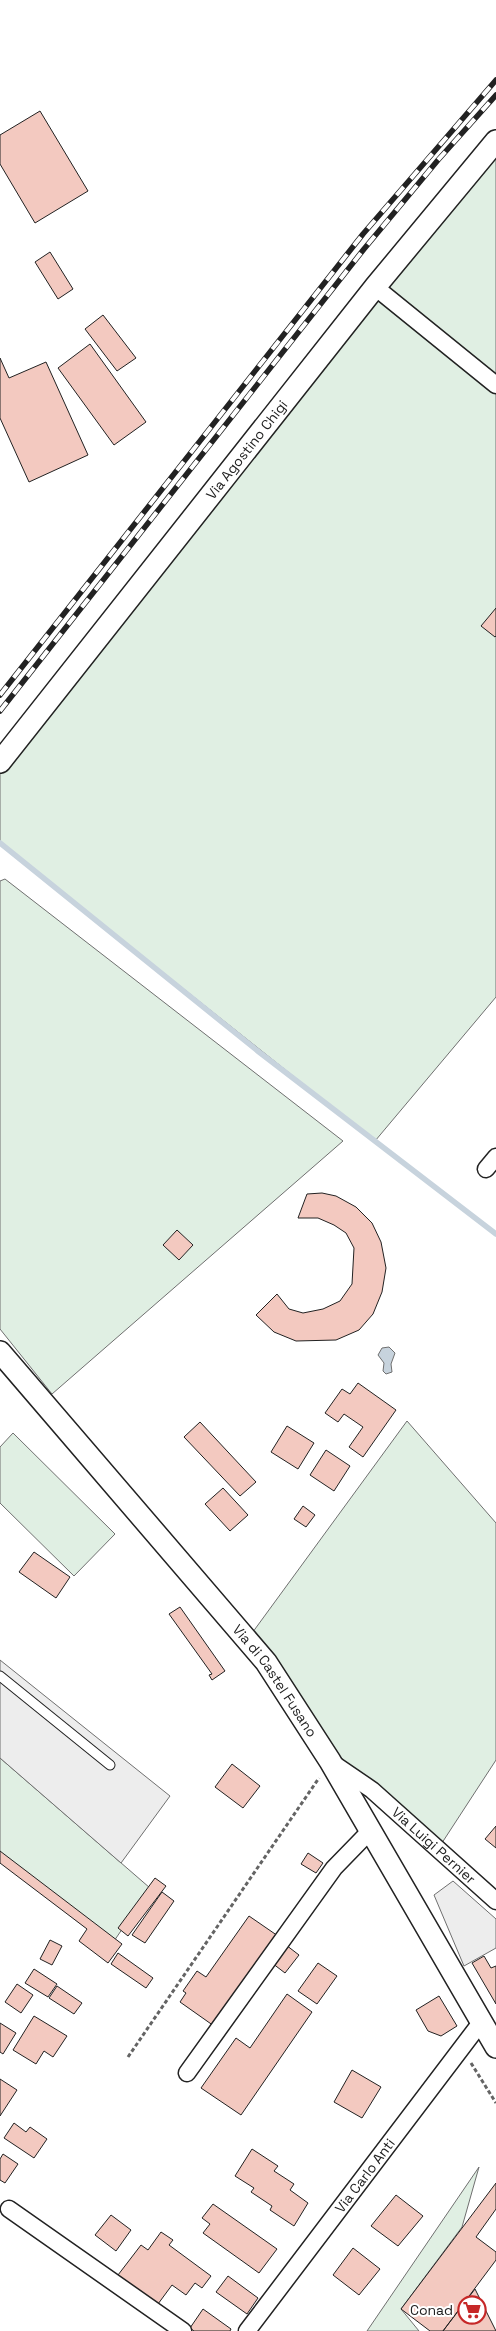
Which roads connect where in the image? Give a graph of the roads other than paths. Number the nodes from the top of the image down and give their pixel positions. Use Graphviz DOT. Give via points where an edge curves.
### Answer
graph roads {
  1 [pos="496,141"];
  2 [pos="375,287"];
  3 [pos="496,385"];
  4 [pos="0,762"];
  5 [pos="0,1352"];
  6 [pos="0,1676"];
  7 [pos="330,1761"];
  8 [pos="110,1765"];
  9 [pos="372,1790"];
  10 [pos="350,1798"];
  11 [pos="370,1831"];
  12 [pos="496,1901"];
  13 [pos="482,2021"];
  14 [pos="496,2047"];
  15 [pos="187,2073"];
  16 [pos="9,2209"];
  17 [pos="183,2331"];
  18 [pos="247,2331"];
  1 -- 2 [label="street, Via Agostino Chigi"];
  2 -- 3 [label="street"];
  2 -- 4 [label="street, Via Agostino Chigi"];
  5 -- 7 [label="street, Via di Castel Fusano" via="266,1662"];
  6 -- 8 [label="lane"];
  7 -- 9 [label="street, Via Luigi Pernier"];
  7 -- 10 [label="street, Via di Castel Fusano"];
  9 -- 10 [label="street"];
  9 -- 12 [label="street, Via Luigi Pernier"];
  10 -- 11 [label="street, Via di Castel Fusano"];
  11 -- 13 [label="street, Via di Castel Fusano"];
  11 -- 15 [label="street" via="334,1868"];
  13 -- 14 [label="street, Via di Castel Fusano"];
  13 -- 18 [label="street, Via Carlo Anti"];
  16 -- 17 [label="street"];
}
